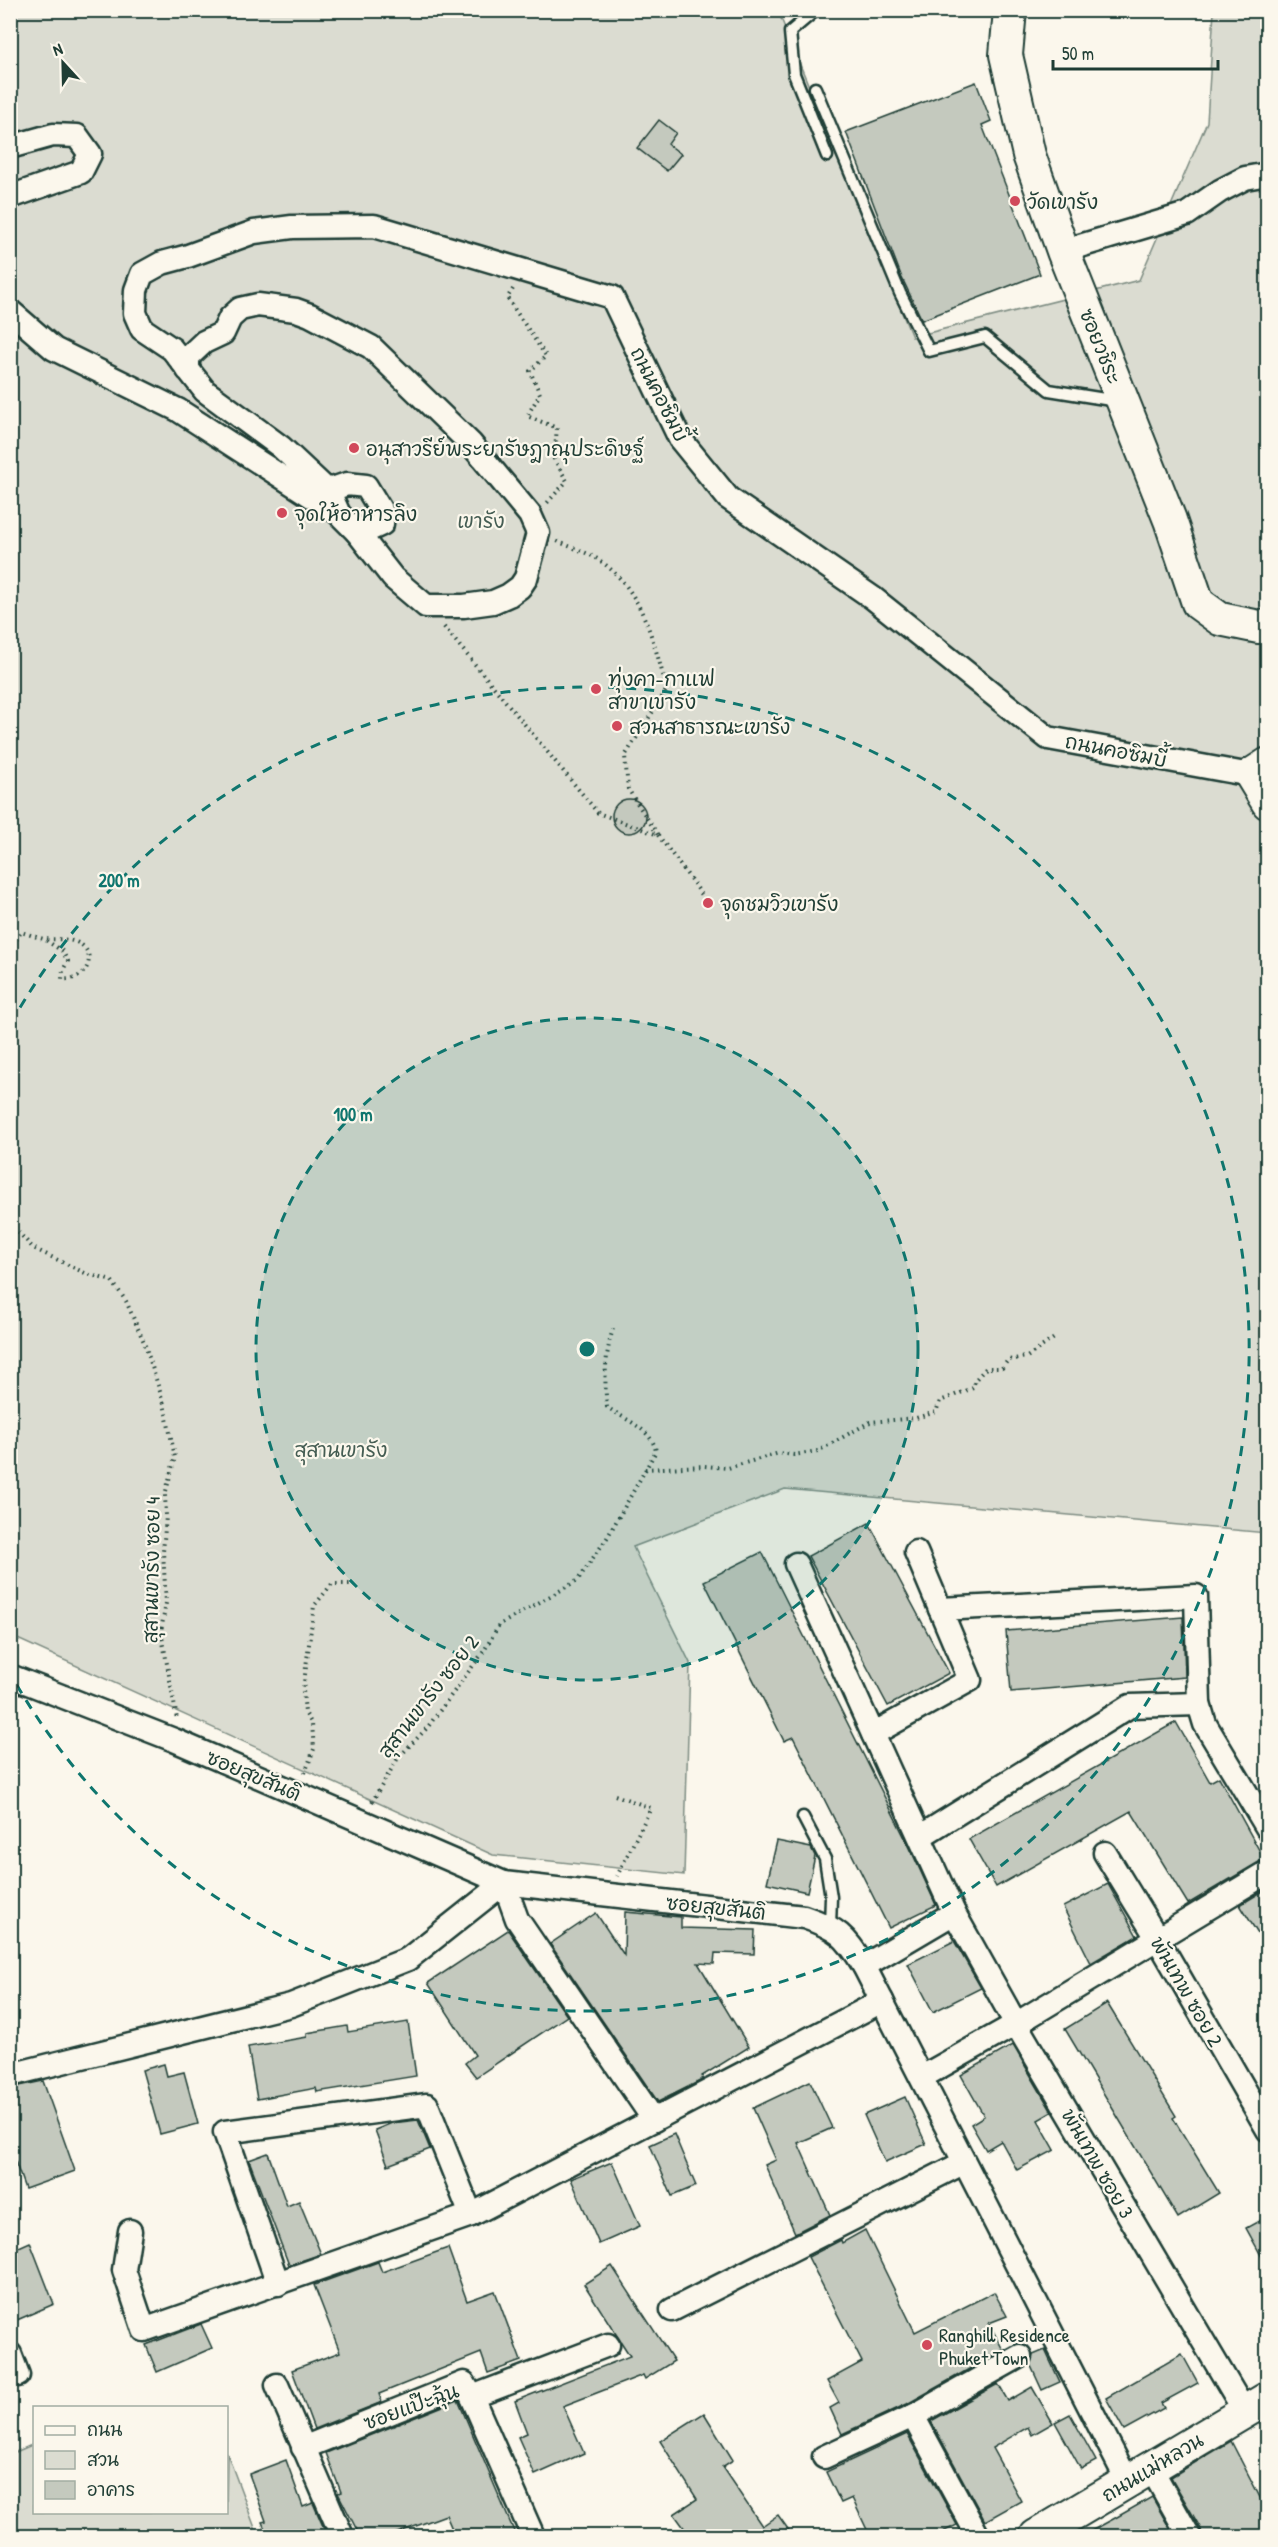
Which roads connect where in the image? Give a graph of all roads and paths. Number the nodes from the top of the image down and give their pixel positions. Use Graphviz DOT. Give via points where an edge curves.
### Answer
graph roads {
  1 [pos="816,10"];
  2 [pos="1010,10"];
  3 [pos="816,88"];
  4 [pos="10,147"];
  5 [pos="827,156"];
  6 [pos="1268,174"];
  7 [pos="10,197"];
  8 [pos="1063,251"];
  9 [pos="526,271"];
  10 [pos="10,311"];
  11 [pos="204,342"];
  12 [pos="172,349"];
  13 [pos="188,370"];
  14 [pos="1123,402"];
  15 [pos="320,494"];
  16 [pos="544,507"];
  17 [pos="357,532"];
  18 [pos="538,533"];
  19 [pos="426,606"];
  20 [pos="1268,627"];
  21 [pos="1259,770"];
  22 [pos="1268,803"];
  23 [pos="658,835"];
  24 [pos="708,903"];
  25 [pos="44,939"];
  26 [pos="10,950"];
  27 [pos="10,1223"];
  28 [pos="613,1329"];
  29 [pos="1057,1336"];
  30 [pos="645,1469"];
  31 [pos="916,1552"];
  32 [pos="796,1564"];
  33 [pos="351,1584"];
  34 [pos="940,1609"];
  35 [pos="10,1676"];
  36 [pos="1199,1704"];
  37 [pos="873,1734"];
  38 [pos="174,1740"];
  39 [pos="297,1793"];
  40 [pos="615,1796"];
  41 [pos="803,1817"];
  42 [pos="362,1822"];
  43 [pos="1268,1829"];
  44 [pos="921,1836"];
  45 [pos="1105,1853"];
  46 [pos="1268,1872"];
  47 [pos="504,1883"];
  48 [pos="607,1895"];
  49 [pos="954,1913"];
  50 [pos="830,1926"];
  51 [pos="1157,1938"];
  52 [pos="864,1966"];
  53 [pos="882,2001"];
  54 [pos="1016,2024"];
  55 [pos="10,2076"];
  56 [pos="922,2077"];
  57 [pos="654,2120"];
  58 [pos="1268,2130"];
  59 [pos="963,2163"];
  60 [pos="471,2215"];
  61 [pos="130,2231"];
  62 [pos="278,2284"];
  63 [pos="672,2310"];
  64 [pos="608,2345"];
  65 [pos="1020,2356"];
  66 [pos="277,2385"];
  67 [pos="472,2397"];
  68 [pos="1256,2405"];
  69 [pos="913,2416"];
  70 [pos="303,2448"];
  71 [pos="824,2457"];
  72 [pos="1139,2475"];
  73 [pos="342,2536"];
  74 [pos="533,2536"];
  75 [pos="978,2536"];
  76 [pos="1036,2536"];
  77 [pos="1189,2536"];
  1 -- 5 [label="lane" via="790,32 794,74"];
  2 -- 8 [label="street, ซอยวชิระ" via="1006,55 1016,107"];
  3 -- 14 [label="lane" via="900,293 929,351 985,337 1049,390"];
  4 -- 7 [label="street" via="53,135 77,136 90,154 81,172"];
  6 -- 8 [label="street" via="1245,178 1187,214"];
  8 -- 14 [label="street, ซอยวชิระ"];
  9 -- 12 [label="street, ถนนคอซิมบี้" via="374,226 292,227 254,232 162,263 142,274 136,290 135,313 142,329"];
  9 -- 16 [label="path" via="507,298 546,356 530,371 540,394 527,416 557,428 554,459 567,481"];
  9 -- 21 [label="street, ถนนคอซิมบี้" via="612,297 680,439 728,498 873,598 1048,738"];
  10 -- 15 [label="street" via="54,349 178,410"];
  11 -- 12 [label="street"];
  11 -- 13 [label="street" via="188,357"];
  11 -- 18 [label="street" via="222,333 240,309 258,304 310,315 371,347 471,444 530,515"];
  12 -- 13 [label="street"];
  13 -- 15 [label="street" via="205,391 281,447"];
  14 -- 20 [label="street, ซอยวชิระ" via="1198,603 1220,619"];
  15 -- 17 [label="street"];
  15 -- 17 [label="street" via="347,484 366,486 383,514 382,524"];
  17 -- 19 [label="street" via="393,578"];
  18 -- 19 [label="street" via="526,578 509,595 493,602 464,606"];
  18 -- 23 [label="path" via="599,560 632,592 650,630 667,689 625,756 628,789"];
  19 -- 23 [label="path" via="598,813"];
  21 -- 22 [label="street, ถนนคอซิมบี้"];
  23 -- 24 [label="path"];
  25 -- 25 [label="path" via="79,943 89,962 83,974 73,980 62,979 68,960"];
  25 -- 26 [label="path" via="21,932"];
  27 -- 38 [label="path, สุสานเขารัง ซอย 4" via="33,1248 87,1274 112,1281 126,1301 144,1342 164,1404 175,1458 165,1495 166,1603 161,1631 177,1719"];
  28 -- 30 [label="path, สุสานเขารัง ซอย 2" via="607,1349 607,1407 653,1439 656,1451"];
  29 -- 30 [label="path" via="1027,1357 1008,1360 1002,1368 986,1368 975,1380 974,1388 940,1401 936,1412 916,1419 870,1422 818,1451 779,1453 728,1468"];
  30 -- 42 [label="path, สุสานเขารัง ซอย 2" via="607,1538 577,1581 499,1625 432,1722 385,1776"];
  31 -- 34 [label="street"];
  32 -- 37 [label="street, พันเทพ ซอย 3"];
  33 -- 39 [label="path" via="332,1584 314,1606 303,1690 314,1749"];
  34 -- 36 [label="street" via="1196,1596"];
  34 -- 37 [label="street" via="970,1680"];
  35 -- 38 [label="street, ซอยสุขสันติ"];
  36 -- 43 [label="street" via="1205,1724"];
  36 -- 44 [label="street" via="1130,1706"];
  37 -- 44 [label="street, พันเทพ ซอย 3"];
  38 -- 39 [label="street, ซอยสุขสันติ"];
  39 -- 42 [label="street, ซอยสุขสันติ"];
  40 -- 48 [label="path" via="651,1808"];
  41 -- 50 [label="lane" via="825,1859 831,1897"];
  42 -- 47 [label="street, ซอยสุขสันติ"];
  44 -- 49 [label="street, พันเทพ ซอย 3"];
  45 -- 51 [label="street, พันเทพ ซอย 2"];
  46 -- 51 [label="street"];
  47 -- 48 [label="street, ซอยสุขสันติ"];
  47 -- 55 [label="street" via="408,1959 312,1997"];
  47 -- 57 [label="street" via="517,1919"];
  48 -- 50 [label="street, ซอยสุขสันติ" via="804,1917"];
  49 -- 52 [label="street"];
  49 -- 54 [label="street, พันเทพ ซอย 3"];
  50 -- 52 [label="street, ซอยสุขสันติ" via="852,1946"];
  51 -- 54 [label="street"];
  51 -- 58 [label="street, พันเทพ ซอย 2"];
  52 -- 53 [label="street, ซอยสุขสันติ"];
  53 -- 56 [label="street, ซอยสุขสันติ"];
  53 -- 57 [label="street"];
  54 -- 56 [label="street"];
  54 -- 68 [label="street, พันเทพ ซอย 3"];
  56 -- 59 [label="street, ซอยสุขสันติ"];
  57 -- 60 [label="street"];
  59 -- 63 [label="street"];
  59 -- 72 [label="street, ซอยสุขสันติ"];
  60 -- 62 [label="street"];
  60 -- 62 [label="street" via="427,2105 225,2132"];
  61 -- 62 [label="street" via="124,2270 144,2331"];
  64 -- 67 [label="street"];
  65 -- 69 [label="street"];
  66 -- 70 [label="street"];
  67 -- 70 [label="street, ซอยแป๊ะฉุ้น" via="464,2383"];
  67 -- 74 [label="street, ซอยแป๊ะฉุ้น"];
  68 -- 72 [label="street, ถนนแม่หลวน"];
  69 -- 71 [label="street"];
  69 -- 75 [label="street"];
  70 -- 73 [label="street"];
  72 -- 76 [label="street, ถนนแม่หลวน"];
  72 -- 77 [label="street, ซอยสุขสันติ"];
}
